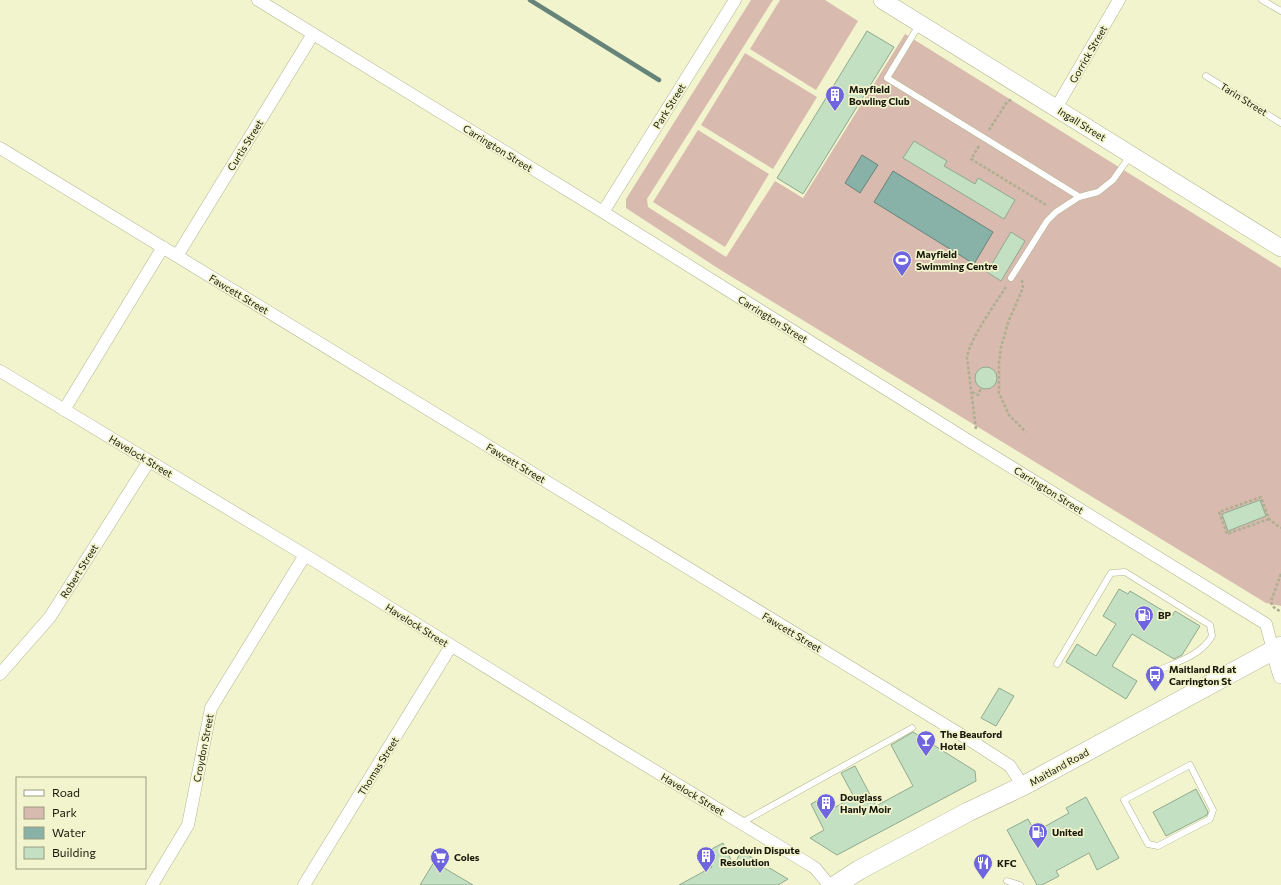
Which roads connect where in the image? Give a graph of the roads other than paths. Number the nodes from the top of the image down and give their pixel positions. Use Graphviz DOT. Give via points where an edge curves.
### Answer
graph roads {
  1 [pos="258,0"];
  2 [pos="735,0"];
  3 [pos="882,0"];
  4 [pos="1120,0"];
  5 [pos="1262,0"];
  6 [pos="1281,11"];
  7 [pos="920,23"];
  8 [pos="313,34"];
  9 [pos="1206,76"];
  10 [pos="1056,108"];
  11 [pos="1281,123"];
  12 [pos="0,148"];
  13 [pos="1131,155"];
  14 [pos="1079,197"];
  15 [pos="603,212"];
  16 [pos="163,247"];
  17 [pos="1281,248"];
  18 [pos="177,256"];
  19 [pos="1011,278"];
  20 [pos="0,370"];
  21 [pos="64,410"];
  22 [pos="149,461"];
  23 [pos="305,556"];
  24 [pos="451,646"];
  25 [pos="1277,648"];
  26 [pos="1057,664"];
  27 [pos="1154,672"];
  28 [pos="0,674"];
  29 [pos="1281,676"];
  30 [pos="912,728"];
  31 [pos="1023,786"];
  32 [pos="1124,800"];
  33 [pos="741,823"];
  34 [pos="1007,881"];
  35 [pos="152,885"];
  36 [pos="304,885"];
  37 [pos="829,885"];
  38 [pos="836,885"];
  39 [pos="1020,885"];
  1 -- 8 [label="street, Carrington Street"];
  2 -- 15 [label="street, Park Street"];
  3 -- 7 [label="main road, Ingall Street"];
  4 -- 10 [label="street, Gorrick Street"];
  5 -- 6 [label="lane"];
  7 -- 10 [label="main road, Ingall Street"];
  7 -- 14 [label="lane" via="887,78"];
  8 -- 15 [label="street, Carrington Street"];
  8 -- 18 [label="street, Curtis Street"];
  9 -- 11 [label="lane, Tarin Street"];
  10 -- 13 [label="main road, Ingall Street"];
  12 -- 16 [label="street, Fawcett Street"];
  13 -- 14 [label="lane" via="1113,180 1098,192"];
  13 -- 17 [label="main road, Ingall Street"];
  14 -- 19 [label="lane" via="1047,221"];
  15 -- 25 [label="street, Carrington Street" via="1266,624"];
  16 -- 18 [label="street, Fawcett Street"];
  16 -- 21 [label="street"];
  18 -- 31 [label="street, Fawcett Street" via="973,742 1010,766"];
  20 -- 21 [label="street, Havelock Street"];
  21 -- 22 [label="street, Havelock Street"];
  22 -- 23 [label="street, Havelock Street"];
  22 -- 28 [label="street, Robert Street" via="50,617"];
  23 -- 24 [label="street, Havelock Street"];
  23 -- 35 [label="street, Croydon Street" via="210,708 188,825"];
  24 -- 33 [label="street, Havelock Street"];
  24 -- 36 [label="street, Thomas Street"];
  25 -- 29 [label="street"];
  25 -- 31 [label="main road, Maitland Road"];
  26 -- 27 [label="lane" via="1111,573 1125,572 1210,626 1212,636 1197,652"];
  30 -- 33 [label="lane"];
  31 -- 38 [label="main road, Maitland Road" via="947,823"];
  32 -- 32 [label="lane" via="1190,764 1213,810 1210,819 1158,846 1148,844"];
  33 -- 37 [label="street, Havelock Street" via="815,868"];
  34 -- 39 [label="lane"];
}
